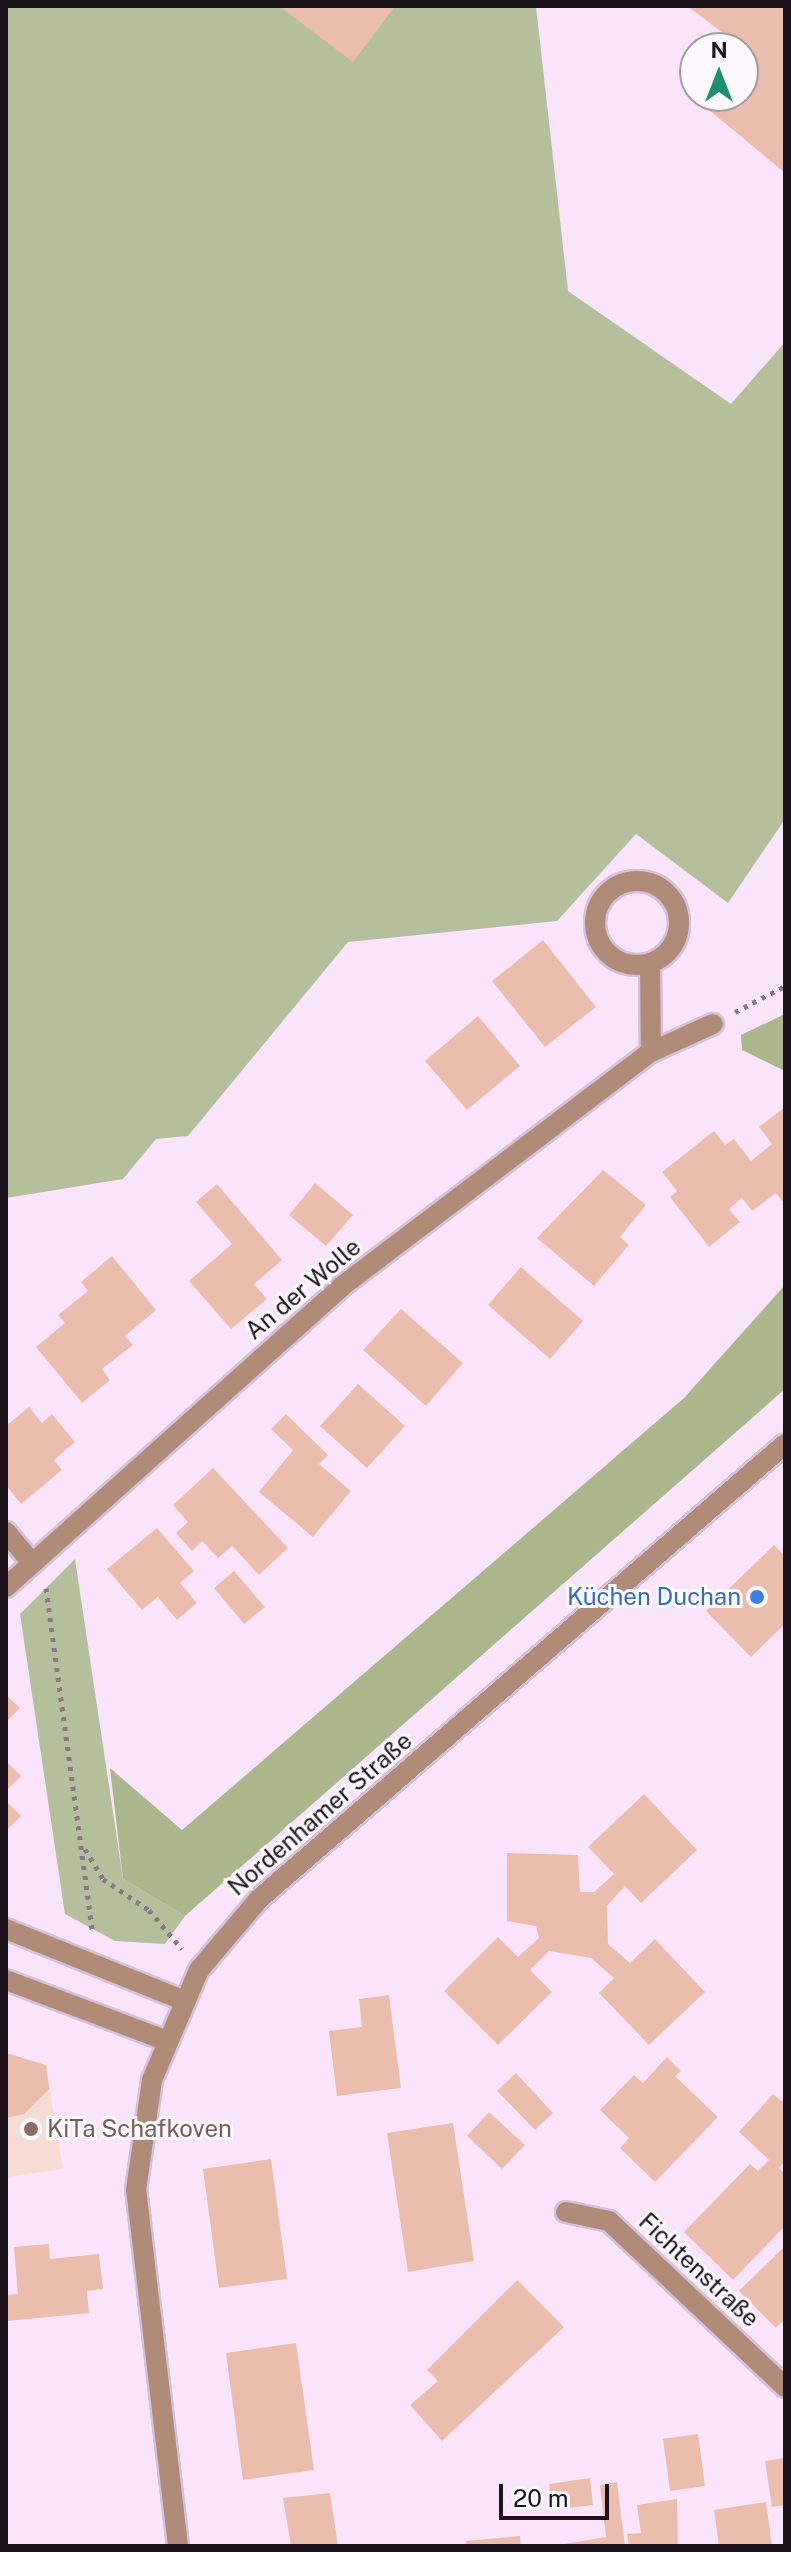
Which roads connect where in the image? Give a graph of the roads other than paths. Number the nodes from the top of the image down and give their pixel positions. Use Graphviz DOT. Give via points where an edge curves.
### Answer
graph roads {
  1 [pos="650,963"];
  2 [pos="713,1024"];
  3 [pos="651,1052"];
  4 [pos="785,1444"];
  5 [pos="6,1532"];
  6 [pos="32,1563"];
  7 [pos="6,1587"];
  8 [pos="6,1929"];
  9 [pos="6,1980"];
  10 [pos="183,2000"];
  11 [pos="165,2040"];
  12 [pos="566,2212"];
  13 [pos="785,2387"];
  14 [pos="178,2546"];
  1 -- 1 [label="street" via="675,943 679,913 659,886 624,883 599,904 597,937 613,958 631,965"];
  1 -- 3 [label="street"];
  2 -- 3 [label="street, An der Wolle"];
  3 -- 6 [label="street, An der Wolle" via="341,1287"];
  4 -- 10 [label="street, Nordenhamer Straße" via="259,1899 199,1970"];
  5 -- 6 [label="street"];
  6 -- 7 [label="street, An der Wolle"];
  8 -- 10 [label="street"];
  9 -- 11 [label="street"];
  10 -- 11 [label="street, Nordenhamer Straße"];
  11 -- 14 [label="street, Nordenhamer Straße" via="143,2120 136,2190"];
  12 -- 13 [label="street, Fichtenstraße" via="609,2221"];
}
